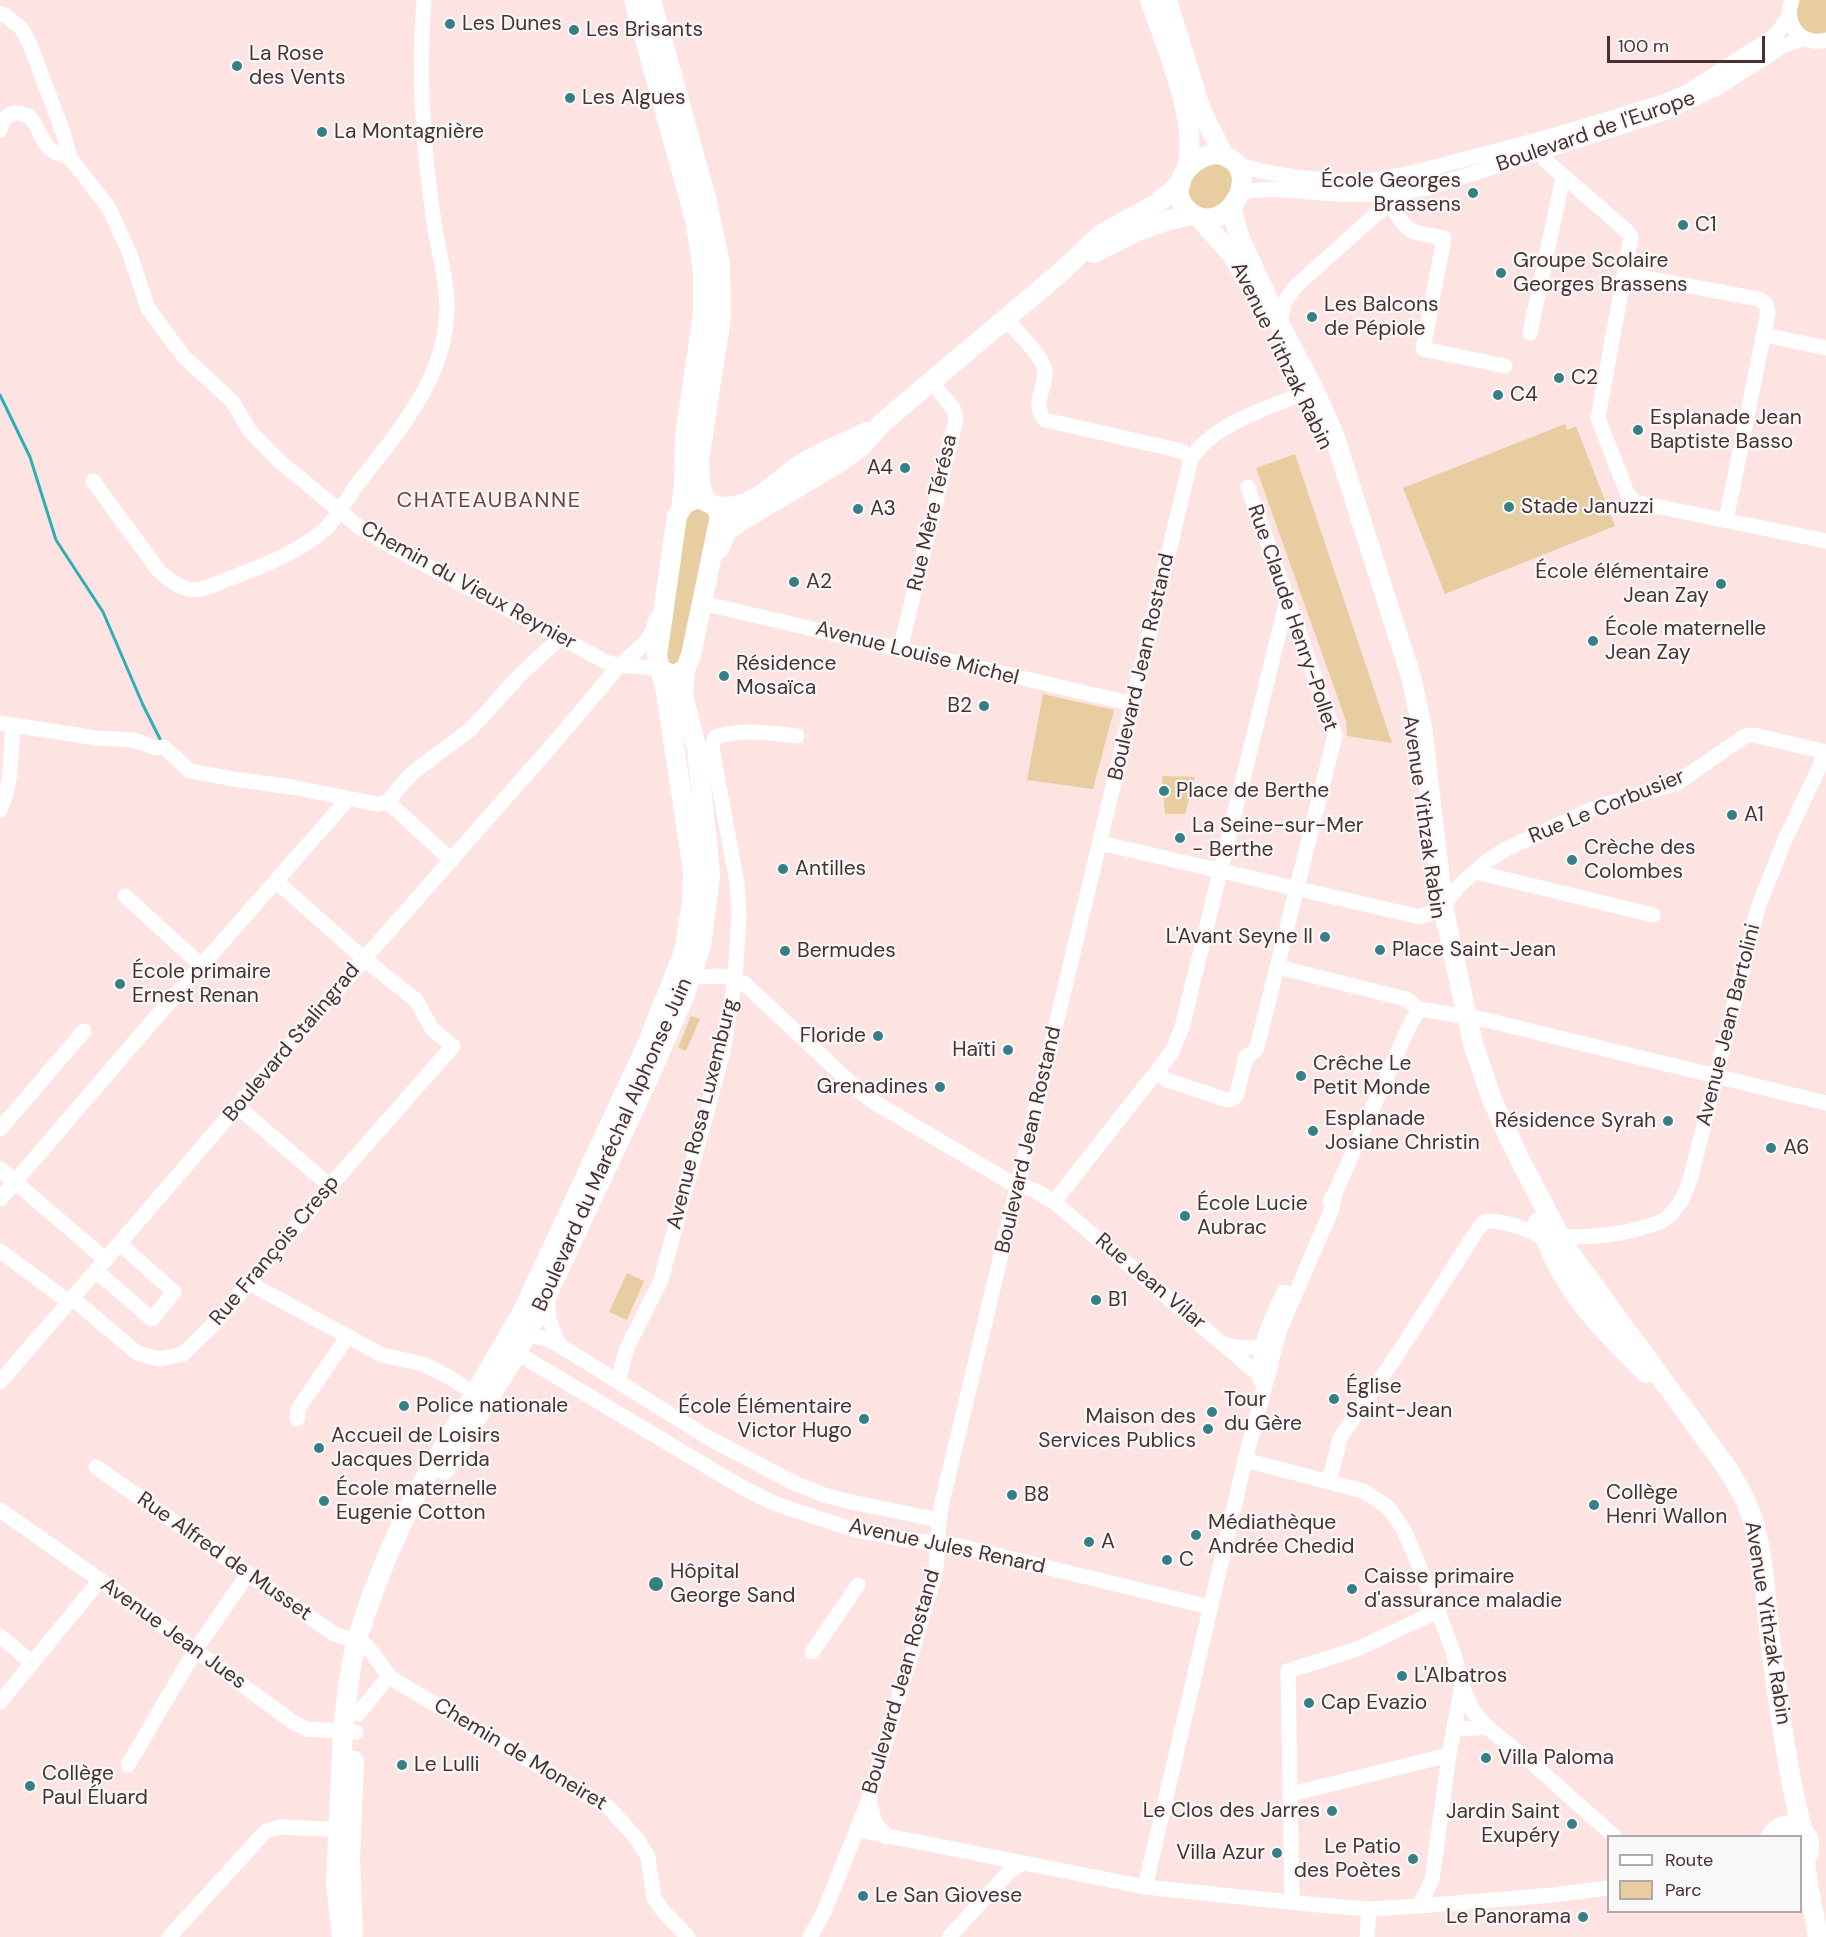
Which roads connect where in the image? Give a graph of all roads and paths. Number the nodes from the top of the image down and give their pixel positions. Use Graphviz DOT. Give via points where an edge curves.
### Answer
graph roads {
  1 [pos="424,0"];
  2 [pos="634,0"];
  3 [pos="651,0"];
  4 [pos="1150,0"];
  5 [pos="1167,0"];
  6 [pos="1792,0"];
  7 [pos="0,14"];
  8 [pos="1789,16"];
  9 [pos="1818,43"];
  10 [pos="0,130"];
  11 [pos="1520,144"];
  12 [pos="1541,145"];
  13 [pos="70,158"];
  14 [pos="1230,160"];
  15 [pos="1184,176"];
  16 [pos="1563,177"];
  17 [pos="1411,190"];
  18 [pos="1362,194"];
  19 [pos="1235,200"];
  20 [pos="1390,205"];
  21 [pos="1375,215"];
  22 [pos="1196,216"];
  23 [pos="1061,272"];
  24 [pos="1625,274"];
  25 [pos="1263,287"];
  26 [pos="1294,287"];
  27 [pos="1006,319"];
  28 [pos="1280,325"];
  29 [pos="1530,333"];
  30 [pos="1764,335"];
  31 [pos="1826,348"];
  32 [pos="1504,366"];
  33 [pos="932,382"];
  34 [pos="1303,386"];
  35 [pos="882,423"];
  36 [pos="1191,459"];
  37 [pos="93,481"];
  38 [pos="1248,487"];
  39 [pos="710,503"];
  40 [pos="681,508"];
  41 [pos="340,511"];
  42 [pos="1726,520"];
  43 [pos="1826,542"];
  44 [pos="707,575"];
  45 [pos="666,584"];
  46 [pos="1287,600"];
  47 [pos="702,603"];
  48 [pos="561,637"];
  49 [pos="900,650"];
  50 [pos="619,666"];
  51 [pos="637,666"];
  52 [pos="661,670"];
  53 [pos="685,670"];
  54 [pos="1133,704"];
  55 [pos="585,706"];
  56 [pos="7,724"];
  57 [pos="797,736"];
  58 [pos="1826,753"];
  59 [pos="348,799"];
  60 [pos="388,802"];
  61 [pos="0,810"];
  62 [pos="1100,843"];
  63 [pos="452,861"];
  64 [pos="1220,870"];
  65 [pos="1476,872"];
  66 [pos="276,881"];
  67 [pos="1297,889"];
  68 [pos="125,896"];
  69 [pos="1439,909"];
  70 [pos="1653,915"];
  71 [pos="697,958"];
  72 [pos="364,959"];
  73 [pos="201,965"];
  74 [pos="1278,967"];
  75 [pos="691,976"];
  76 [pos="730,977"];
  77 [pos="1419,1009"];
  78 [pos="1461,1016"];
  79 [pos="84,1031"];
  80 [pos="1157,1073"];
  81 [pos="1715,1077"];
  82 [pos="1826,1103"];
  83 [pos="238,1107"];
  84 [pos="0,1129"];
  85 [pos="0,1169"];
  86 [pos="14,1182"];
  87 [pos="1015,1184"];
  88 [pos="330,1186"];
  89 [pos="1335,1193"];
  90 [pos="0,1199"];
  91 [pos="1054,1203"];
  92 [pos="1535,1214"];
  93 [pos="1555,1243"];
  94 [pos="120,1244"];
  95 [pos="0,1251"];
  96 [pos="101,1265"];
  97 [pos="249,1283"];
  98 [pos="547,1295"];
  99 [pos="70,1300"];
  100 [pos="348,1336"];
  101 [pos="515,1343"];
  102 [pos="1224,1345"];
  103 [pos="559,1346"];
  104 [pos="1261,1347"];
  105 [pos="626,1350"];
  106 [pos="1268,1366"];
  107 [pos="602,1372"];
  108 [pos="0,1382"];
  109 [pos="618,1382"];
  110 [pos="1673,1397"];
  111 [pos="481,1398"];
  112 [pos="297,1419"];
  113 [pos="708,1437"];
  114 [pos="694,1458"];
  115 [pos="1245,1460"];
  116 [pos="96,1467"];
  117 [pos="1329,1482"];
  118 [pos="0,1510"];
  119 [pos="939,1520"];
  120 [pos="938,1543"];
  121 [pos="248,1574"];
  122 [pos="100,1580"];
  123 [pos="858,1585"];
  124 [pos="1210,1607"];
  125 [pos="1438,1611"];
  126 [pos="0,1636"];
  127 [pos="362,1644"];
  128 [pos="195,1649"];
  129 [pos="813,1652"];
  130 [pos="32,1663"];
  131 [pos="389,1676"];
  132 [pos="1462,1686"];
  133 [pos="0,1702"];
  134 [pos="1471,1707"];
  135 [pos="352,1726"];
  136 [pos="1487,1726"];
  137 [pos="1457,1727"];
  138 [pos="1449,1755"];
  139 [pos="128,1765"];
  140 [pos="1291,1794"];
  141 [pos="869,1799"];
  142 [pos="344,1830"];
  143 [pos="858,1830"];
  144 [pos="1785,1831"];
  145 [pos="1613,1835"];
  146 [pos="887,1838"];
  147 [pos="1802,1838"];
  148 [pos="992,1858"];
  149 [pos="1803,1863"];
  150 [pos="1022,1864"];
  151 [pos="1432,1880"];
  152 [pos="1145,1887"];
  153 [pos="1804,1887"];
  154 [pos="1607,1888"];
  155 [pos="990,1894"];
  156 [pos="1292,1902"];
  157 [pos="1445,1904"];
  158 [pos="1419,1906"];
  159 [pos="1369,1909"];
  160 [pos="169,1937"];
  161 [pos="342,1937"];
  162 [pos="354,1937"];
  163 [pos="688,1937"];
  164 [pos="810,1937"];
  165 [pos="949,1937"];
  166 [pos="1367,1937"];
  167 [pos="1818,1937"];
  1 -- 41 [label="street, Chemin du Vieux Reynier" via="420,73 434,223 446,286 445,330 435,369 424,391"];
  2 -- 40 [label="main road, Boulevard du Maréchal Alphonse Juin" via="695,219 703,271 704,315 685,435"];
  3 -- 39 [label="main road" via="720,263 721,317 699,460 700,484"];
  4 -- 15 [label="main road" via="1187,117 1191,145"];
  5 -- 14 [label="main road" via="1202,113"];
  6 -- 8 [label="street"];
  7 -- 13 [label="street" via="21,28 29,42"];
  8 -- 9 [label="street" via="1794,30"];
  8 -- 12 [label="street, Boulevard de l'Europe" via="1776,35 1687,92"];
  9 -- 12 [label="street, Boulevard de l'Europe" via="1783,46 1719,87 1664,113"];
  10 -- 13 [label="street" via="13,113 31,118 47,147"];
  11 -- 12 [label="street, Boulevard de l'Europe"];
  11 -- 14 [label="street, Boulevard de l'Europe" via="1412,173 1353,182 1287,176"];
  11 -- 17 [label="street, Boulevard de l'Europe" via="1509,154 1419,183"];
  12 -- 16 [label="street" via="1546,161"];
  12 -- 17 [label="street, Boulevard de l'Europe" via="1427,188"];
  13 -- 41 [label="street" via="114,217 148,308 159,326 183,356 232,401 262,444"];
  14 -- 15 [label="main road" via="1217,154 1201,157"];
  14 -- 19 [label="main road" via="1242,181"];
  15 -- 22 [label="main road" via="1182,202"];
  15 -- 23 [label="main road" via="1156,204 1100,235"];
  16 -- 24 [label="street" via="1628,232 1631,237"];
  16 -- 29 [label="street"];
  17 -- 18 [label="street, Boulevard de l'Europe"];
  17 -- 20 [label="street"];
  18 -- 19 [label="street, Boulevard de l'Europe" via="1261,190"];
  18 -- 21 [label="street"];
  19 -- 22 [label="main road" via="1222,215"];
  19 -- 25 [label="main road, Avenue Yithzak Rabin" via="1240,239"];
  20 -- 21 [label="street"];
  20 -- 32 [label="street" via="1404,228 1444,238 1423,349"];
  21 -- 26 [label="street"];
  22 -- 23 [label="main road" via="1182,216 1146,228"];
  22 -- 34 [label="main road, Avenue Yithzak Rabin" via="1234,258"];
  23 -- 27 [label="main road"];
  24 -- 30 [label="street" via="1759,298 1768,313"];
  24 -- 42 [label="street" via="1598,418 1628,495 1635,502"];
  25 -- 26 [label="street"];
  25 -- 28 [label="main road, Avenue Yithzak Rabin"];
  26 -- 28 [label="street" via="1284,303"];
  27 -- 33 [label="main road"];
  27 -- 36 [label="street" via="1045,369 1038,407 1046,420 1173,449"];
  28 -- 34 [label="main road, Avenue Yithzak Rabin"];
  30 -- 31 [label="street"];
  30 -- 42 [label="street"];
  33 -- 35 [label="main road"];
  33 -- 49 [label="street, Rue Mère Térésa" via="954,410 956,419"];
  34 -- 36 [label="street, Boulevard Jean Rostand" via="1216,433"];
  34 -- 69 [label="main road, Avenue Yithzak Rabin" via="1334,466 1407,697"];
  34 -- 69 [label="main road, Avenue Yithzak Rabin" via="1315,392 1334,435 1418,704"];
  35 -- 39 [label="main road" via="806,460 741,505 733,508"];
  35 -- 44 [label="main road" via="842,461 727,531"];
  36 -- 54 [label="street, Boulevard Jean Rostand"];
  37 -- 41 [label="street" via="159,571 186,591 203,589 277,560 324,530"];
  38 -- 46 [label="street, Rue Claude Henry-Pollet"];
  39 -- 40 [label="main road" via="691,499"];
  39 -- 44 [label="main road" via="720,516"];
  40 -- 45 [label="main road, Boulevard du Maréchal Alphonse Juin"];
  41 -- 48 [label="street, Chemin du Vieux Reynier" via="394,548"];
  42 -- 43 [label="street"];
  44 -- 47 [label="main road, Boulevard du Maréchal Alphonse Juin"];
  45 -- 50 [label="street, Boulevard Stalingrad" via="652,633"];
  45 -- 52 [label="main road, Boulevard du Maréchal Alphonse Juin" via="657,656"];
  46 -- 64 [label="street"];
  46 -- 67 [label="street, Rue Claude Henry-Pollet" via="1335,735"];
  47 -- 49 [label="street, Avenue Louise Michel"];
  47 -- 53 [label="main road, Boulevard du Maréchal Alphonse Juin"];
  48 -- 50 [label="street, Chemin du Vieux Reynier"];
  48 -- 60 [label="street" via="471,729 417,770"];
  49 -- 54 [label="street, Avenue Louise Michel"];
  50 -- 51 [label="street, Chemin du Vieux Reynier"];
  50 -- 55 [label="street, Boulevard Stalingrad"];
  51 -- 52 [label="street"];
  51 -- 55 [label="street, Boulevard Stalingrad"];
  52 -- 53 [label="main road" via="673,675"];
  52 -- 101 [label="main road, Boulevard du Maréchal Alphonse Juin" via="691,852 693,885 684,952 647,1045 522,1313"];
  53 -- 71 [label="main road, Boulevard du Maréchal Alphonse Juin" via="683,695 697,750 710,877"];
  54 -- 62 [label="street, Boulevard Jean Rostand"];
  55 -- 63 [label="street, Boulevard Stalingrad"];
  56 -- 59 [label="street" via="134,740 164,747 190,771"];
  56 -- 61 [label="street" via="11,772"];
  57 -- 76 [label="street, Avenue Rosa Luxemburg" via="752,732 715,737 712,748 739,912"];
  58 -- 65 [label="street, Rue Le Corbusier" via="1745,736 1677,783 1594,808 1506,849"];
  58 -- 81 [label="street, Avenue Jean Bartolini" via="1758,908"];
  59 -- 60 [label="street"];
  59 -- 66 [label="street"];
  60 -- 63 [label="street"];
  62 -- 64 [label="street"];
  62 -- 87 [label="street, Boulevard Jean Rostand"];
  63 -- 72 [label="street, Boulevard Stalingrad"];
  64 -- 67 [label="street"];
  64 -- 80 [label="street" via="1182,1027 1172,1052"];
  65 -- 69 [label="street, Rue Le Corbusier"];
  65 -- 70 [label="street"];
  66 -- 72 [label="street"];
  66 -- 73 [label="street"];
  67 -- 69 [label="street" via="1420,917"];
  67 -- 74 [label="street, Rue Claude Henry-Pollet"];
  68 -- 73 [label="street"];
  69 -- 78 [label="main road, Avenue Yithzak Rabin"];
  71 -- 75 [label="main road, Boulevard du Maréchal Alphonse Juin"];
  71 -- 76 [label="street, Rue Jean Vilar"];
  72 -- 83 [label="street, Boulevard Stalingrad"];
  72 -- 88 [label="street, Rue François Cresp" via="416,1000 432,1029 453,1046"];
  73 -- 86 [label="street"];
  74 -- 77 [label="street" via="1406,999"];
  74 -- 80 [label="street, Rue Claude Henry-Pollet" via="1256,1050 1246,1057 1233,1099 1217,1098"];
  75 -- 76 [label="street"];
  75 -- 98 [label="main road, Boulevard du Maréchal Alphonse Juin" via="648,1079"];
  76 -- 87 [label="street, Rue Jean Vilar" via="751,989 874,1102"];
  76 -- 105 [label="street, Avenue Rosa Luxemburg" via="723,1052 661,1280"];
  77 -- 78 [label="street"];
  77 -- 89 [label="street"];
  78 -- 81 [label="street"];
  78 -- 92 [label="main road, Avenue Yithzak Rabin"];
  78 -- 92 [label="main road, Avenue Yithzak Rabin" via="1472,1080"];
  79 -- 84 [label="street"];
  80 -- 91 [label="street"];
  81 -- 82 [label="street"];
  81 -- 93 [label="street, Avenue Jean Bartolini" via="1691,1177 1674,1210 1662,1222 1618,1235"];
  83 -- 88 [label="street"];
  83 -- 94 [label="street, Boulevard Stalingrad"];
  85 -- 86 [label="street"];
  86 -- 90 [label="street"];
  86 -- 96 [label="street"];
  87 -- 91 [label="street, Rue Jean Vilar"];
  87 -- 119 [label="street, Boulevard Jean Rostand"];
  88 -- 97 [label="street, Rue François Cresp"];
  89 -- 104 [label="street"];
  89 -- 106 [label="street"];
  91 -- 102 [label="street, Rue Jean Vilar"];
  92 -- 93 [label="main road, Avenue Yithzak Rabin"];
  92 -- 93 [label="street"];
  92 -- 117 [label="street" via="1485,1221 1478,1229 1340,1438"];
  93 -- 110 [label="main road, Avenue Yithzak Rabin" via="1628,1332"];
  93 -- 110 [label="main road, Avenue Yithzak Rabin" via="1563,1274 1592,1315"];
  94 -- 96 [label="street, Boulevard Stalingrad"];
  94 -- 96 [label="street" via="174,1292 152,1319"];
  95 -- 99 [label="street, Rue François Cresp"];
  96 -- 99 [label="street, Boulevard Stalingrad"];
  97 -- 99 [label="street, Rue François Cresp" via="183,1354 159,1359 137,1353"];
  97 -- 100 [label="street"];
  98 -- 101 [label="main road, Boulevard du Maréchal Alphonse Juin"];
  98 -- 103 [label="street" via="549,1319"];
  99 -- 108 [label="street, Boulevard Stalingrad"];
  100 -- 111 [label="street" via="382,1355 423,1364"];
  100 -- 112 [label="street" via="298,1409"];
  101 -- 103 [label="street, Avenue Jules Renard" via="543,1338"];
  101 -- 111 [label="main road, Boulevard du Maréchal Alphonse Juin"];
  101 -- 114 [label="street, Avenue Jules Renard"];
  102 -- 104 [label="street"];
  102 -- 106 [label="street, Rue Jean Vilar" via="1256,1372"];
  103 -- 107 [label="street, Avenue Jules Renard"];
  104 -- 106 [label="street"];
  105 -- 107 [label="street, Avenue Rosa Luxemburg"];
  105 -- 109 [label="street, Avenue Rosa Luxemburg"];
  106 -- 115 [label="street"];
  107 -- 109 [label="street, Avenue Jules Renard"];
  109 -- 113 [label="street, Avenue Jules Renard"];
  110 -- 144 [label="main road, Avenue Yithzak Rabin" via="1727,1468 1753,1521 1794,1800"];
  111 -- 127 [label="main road, Boulevard du Maréchal Alphonse Juin" via="416,1518"];
  113 -- 114 [label="street"];
  113 -- 119 [label="street, Avenue Jules Renard" via="804,1488"];
  114 -- 120 [label="street, Avenue Jules Renard" via="743,1488 807,1515 855,1530"];
  115 -- 117 [label="street"];
  115 -- 124 [label="street"];
  116 -- 121 [label="street, Rue Alfred de Musset"];
  117 -- 125 [label="street" via="1363,1491 1388,1507 1404,1530"];
  118 -- 122 [label="street, Avenue Jean Jues"];
  119 -- 120 [label="street, Boulevard Jean Rostand"];
  120 -- 124 [label="street, Avenue Jules Renard"];
  120 -- 141 [label="street, Boulevard Jean Rostand" via="936,1570"];
  121 -- 127 [label="street, Rue Alfred de Musset" via="334,1634"];
  121 -- 128 [label="street"];
  122 -- 128 [label="street, Avenue Jean Jues"];
  122 -- 130 [label="street"];
  123 -- 129 [label="street"];
  124 -- 152 [label="street"];
  125 -- 132 [label="street"];
  125 -- 140 [label="street" via="1357,1649 1288,1671"];
  126 -- 130 [label="street"];
  127 -- 131 [label="street, Chemin de Moneiret"];
  127 -- 135 [label="main road, Boulevard du Maréchal Alphonse Juin"];
  128 -- 135 [label="street, Avenue Jean Jues" via="294,1723 308,1729"];
  128 -- 139 [label="street"];
  130 -- 133 [label="street"];
  131 -- 135 [label="street"];
  131 -- 163 [label="street, Chemin de Moneiret" via="609,1808 638,1839 648,1857 654,1898"];
  132 -- 134 [label="street"];
  132 -- 137 [label="street"];
  134 -- 136 [label="street"];
  134 -- 137 [label="street"];
  135 -- 142 [label="main road, Boulevard du Maréchal Alphonse Juin"];
  136 -- 137 [label="street"];
  136 -- 145 [label="street"];
  137 -- 138 [label="street"];
  138 -- 140 [label="street"];
  138 -- 151 [label="street"];
  140 -- 156 [label="street"];
  141 -- 143 [label="street, Boulevard Jean Rostand"];
  141 -- 146 [label="street" via="875,1823"];
  142 -- 160 [label="street" via="280,1827 266,1831"];
  142 -- 161 [label="main road, Boulevard du Maréchal Alphonse Juin" via="336,1883"];
  142 -- 162 [label="main road, Boulevard du Maréchal Alphonse Juin"];
  143 -- 146 [label="street"];
  143 -- 164 [label="street, Boulevard Jean Rostand"];
  146 -- 148 [label="street"];
  147 -- 149 [label="main road" via="1810,1841 1811,1848"];
  148 -- 150 [label="street"];
  148 -- 155 [label="street" via="998,1869"];
  149 -- 153 [label="main road"];
  150 -- 152 [label="street"];
  150 -- 155 [label="street" via="1011,1870"];
  151 -- 157 [label="street"];
  151 -- 158 [label="street"];
  152 -- 156 [label="street"];
  153 -- 167 [label="main road"];
  154 -- 157 [label="street"];
  155 -- 165 [label="street"];
  156 -- 159 [label="street"];
  157 -- 158 [label="street"];
  158 -- 159 [label="street"];
  159 -- 166 [label="street"];
}
